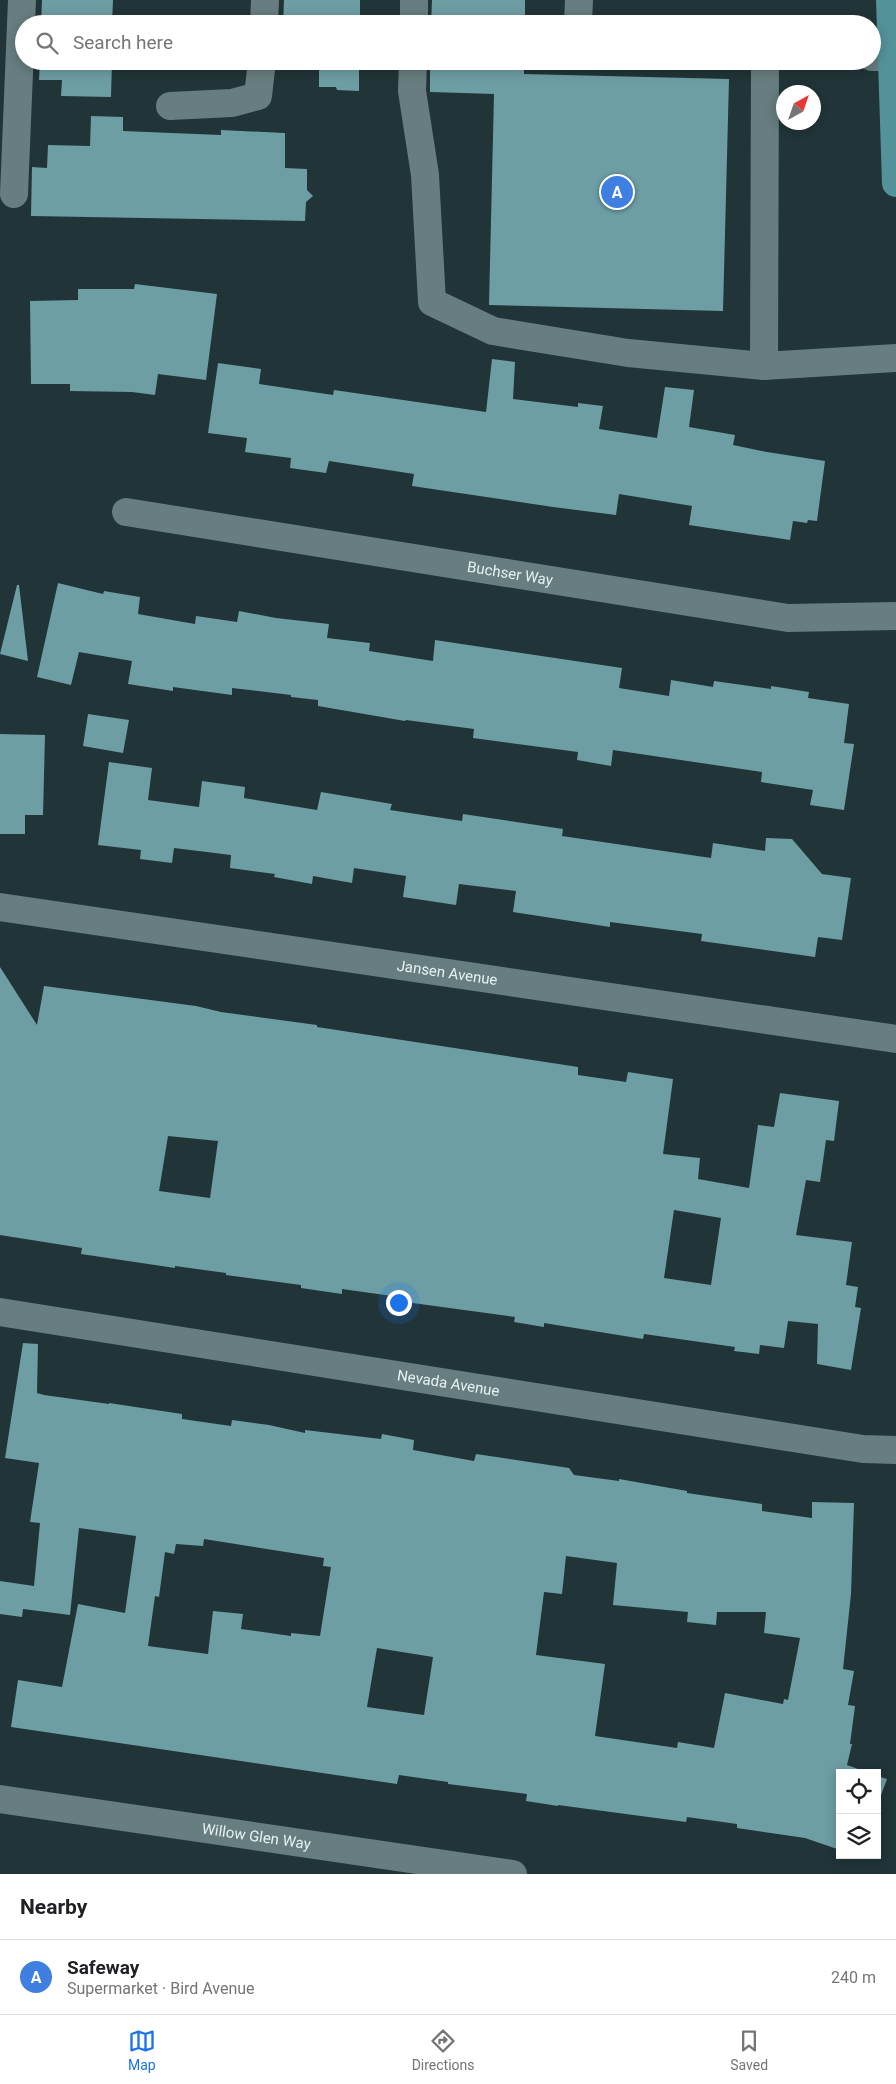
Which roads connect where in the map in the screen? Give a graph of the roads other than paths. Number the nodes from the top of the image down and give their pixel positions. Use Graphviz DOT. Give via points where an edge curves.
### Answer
graph roads {
  1 [pos="22,0"];
  2 [pos="265,0"];
  3 [pos="414,0"];
  4 [pos="579,0"];
  5 [pos="890,0"];
  6 [pos="21,15"];
  7 [pos="264,15"];
  8 [pos="414,15"];
  9 [pos="578,15"];
  10 [pos="882,57"];
  11 [pos="19,70"];
  12 [pos="261,70"];
  13 [pos="413,70"];
  14 [pos="765,70"];
  15 [pos="170,106"];
  16 [pos="896,183"];
  17 [pos="14,194"];
  18 [pos="896,358"];
  19 [pos="764,366"];
  20 [pos="126,512"];
  21 [pos="896,616"];
  22 [pos="0,907"];
  23 [pos="896,1040"];
  24 [pos="0,1312"];
  25 [pos="896,1450"];
  26 [pos="0,1799"];
  27 [pos="513,1874"];
  1 -- 6 [label="street"];
  2 -- 7 [label="street"];
  3 -- 8 [label="street"];
  4 -- 9 [label="street"];
  5 -- 10 [label="main road"];
  10 -- 16 [label="main road"];
  11 -- 17 [label="street"];
  12 -- 15 [label="street" via="258,96 232,103"];
  13 -- 19 [label="street" via="412,91 425,175 432,302 493,331 628,353"];
  14 -- 19 [label="street"];
  18 -- 19 [label="street"];
  20 -- 21 [label="street, Buchser Way" via="788,618"];
  22 -- 23 [label="street, Jansen Avenue"];
  24 -- 25 [label="street, Nevada Avenue" via="862,1449"];
  26 -- 27 [label="street, Willow Glen Way"];
}
